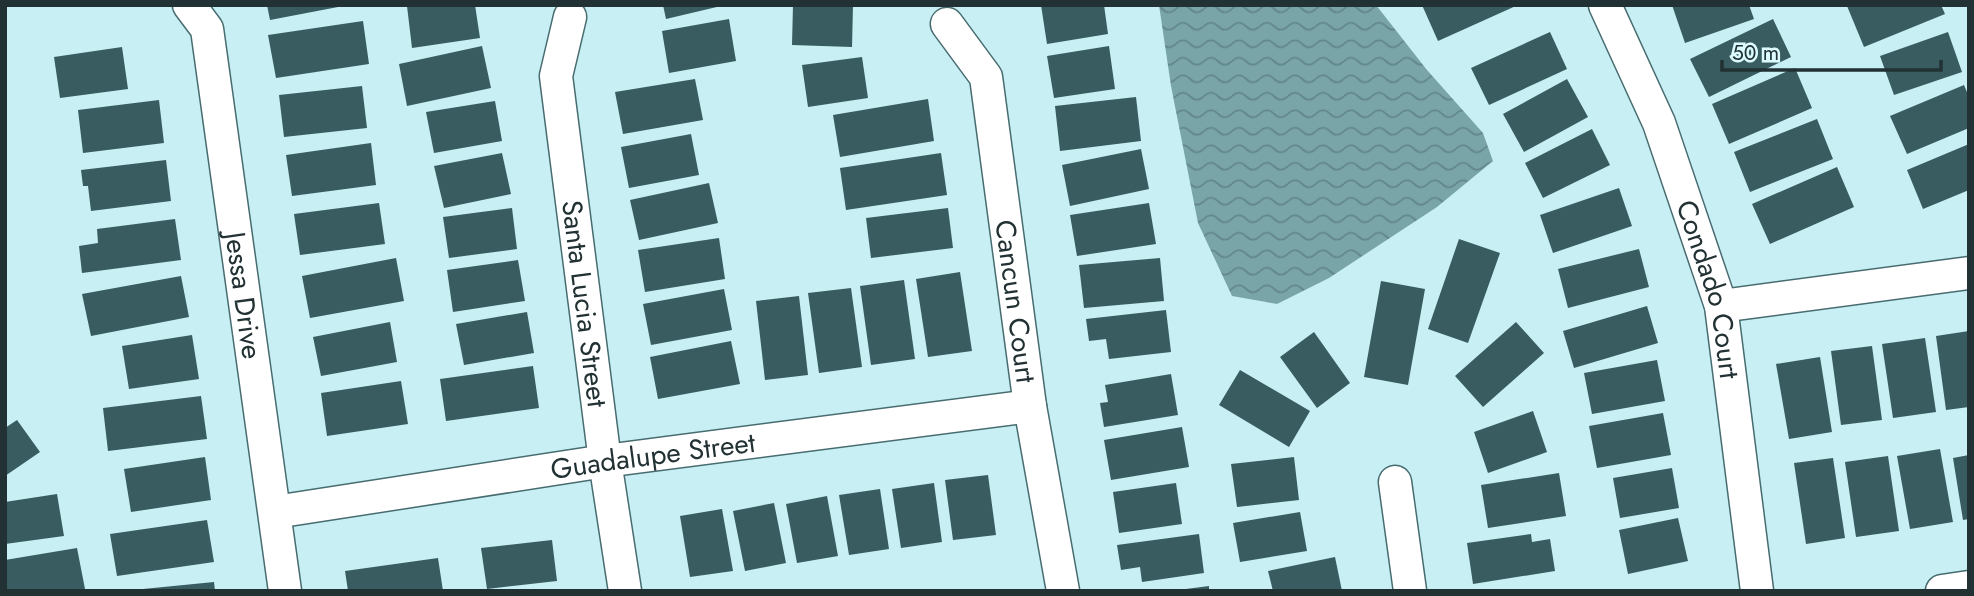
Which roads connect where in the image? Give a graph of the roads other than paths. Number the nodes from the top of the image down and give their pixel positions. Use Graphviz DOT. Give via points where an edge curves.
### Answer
graph roads {
  1 [pos="188,5"];
  2 [pos="1605,5"];
  3 [pos="570,17"];
  4 [pos="947,24"];
  5 [pos="1969,273"];
  6 [pos="1721,306"];
  7 [pos="1030,406"];
  8 [pos="604,461"];
  9 [pos="1395,482"];
  10 [pos="275,512"];
  11 [pos="1969,587"];
  12 [pos="285,591"];
  13 [pos="625,591"];
  14 [pos="1063,591"];
  15 [pos="1410,591"];
  16 [pos="1756,591"];
  17 [pos="1942,591"];
  1 -- 10 [label="street, Jessa Drive" via="207,29"];
  2 -- 6 [label="street, Condado Court" via="1659,123"];
  3 -- 8 [label="street, Santa Lucia Street" via="556,76"];
  4 -- 7 [label="street, Cancun Court" via="986,77"];
  5 -- 6 [label="street"];
  6 -- 16 [label="street, Condado Court"];
  7 -- 8 [label="street, Guadalupe Street"];
  7 -- 14 [label="street, Cancun Court"];
  8 -- 10 [label="street, Guadalupe Street"];
  8 -- 13 [label="street, Santa Lucia Street"];
  9 -- 15 [label="street"];
  10 -- 12 [label="street, Jessa Drive"];
  11 -- 17 [label="street"];
}
